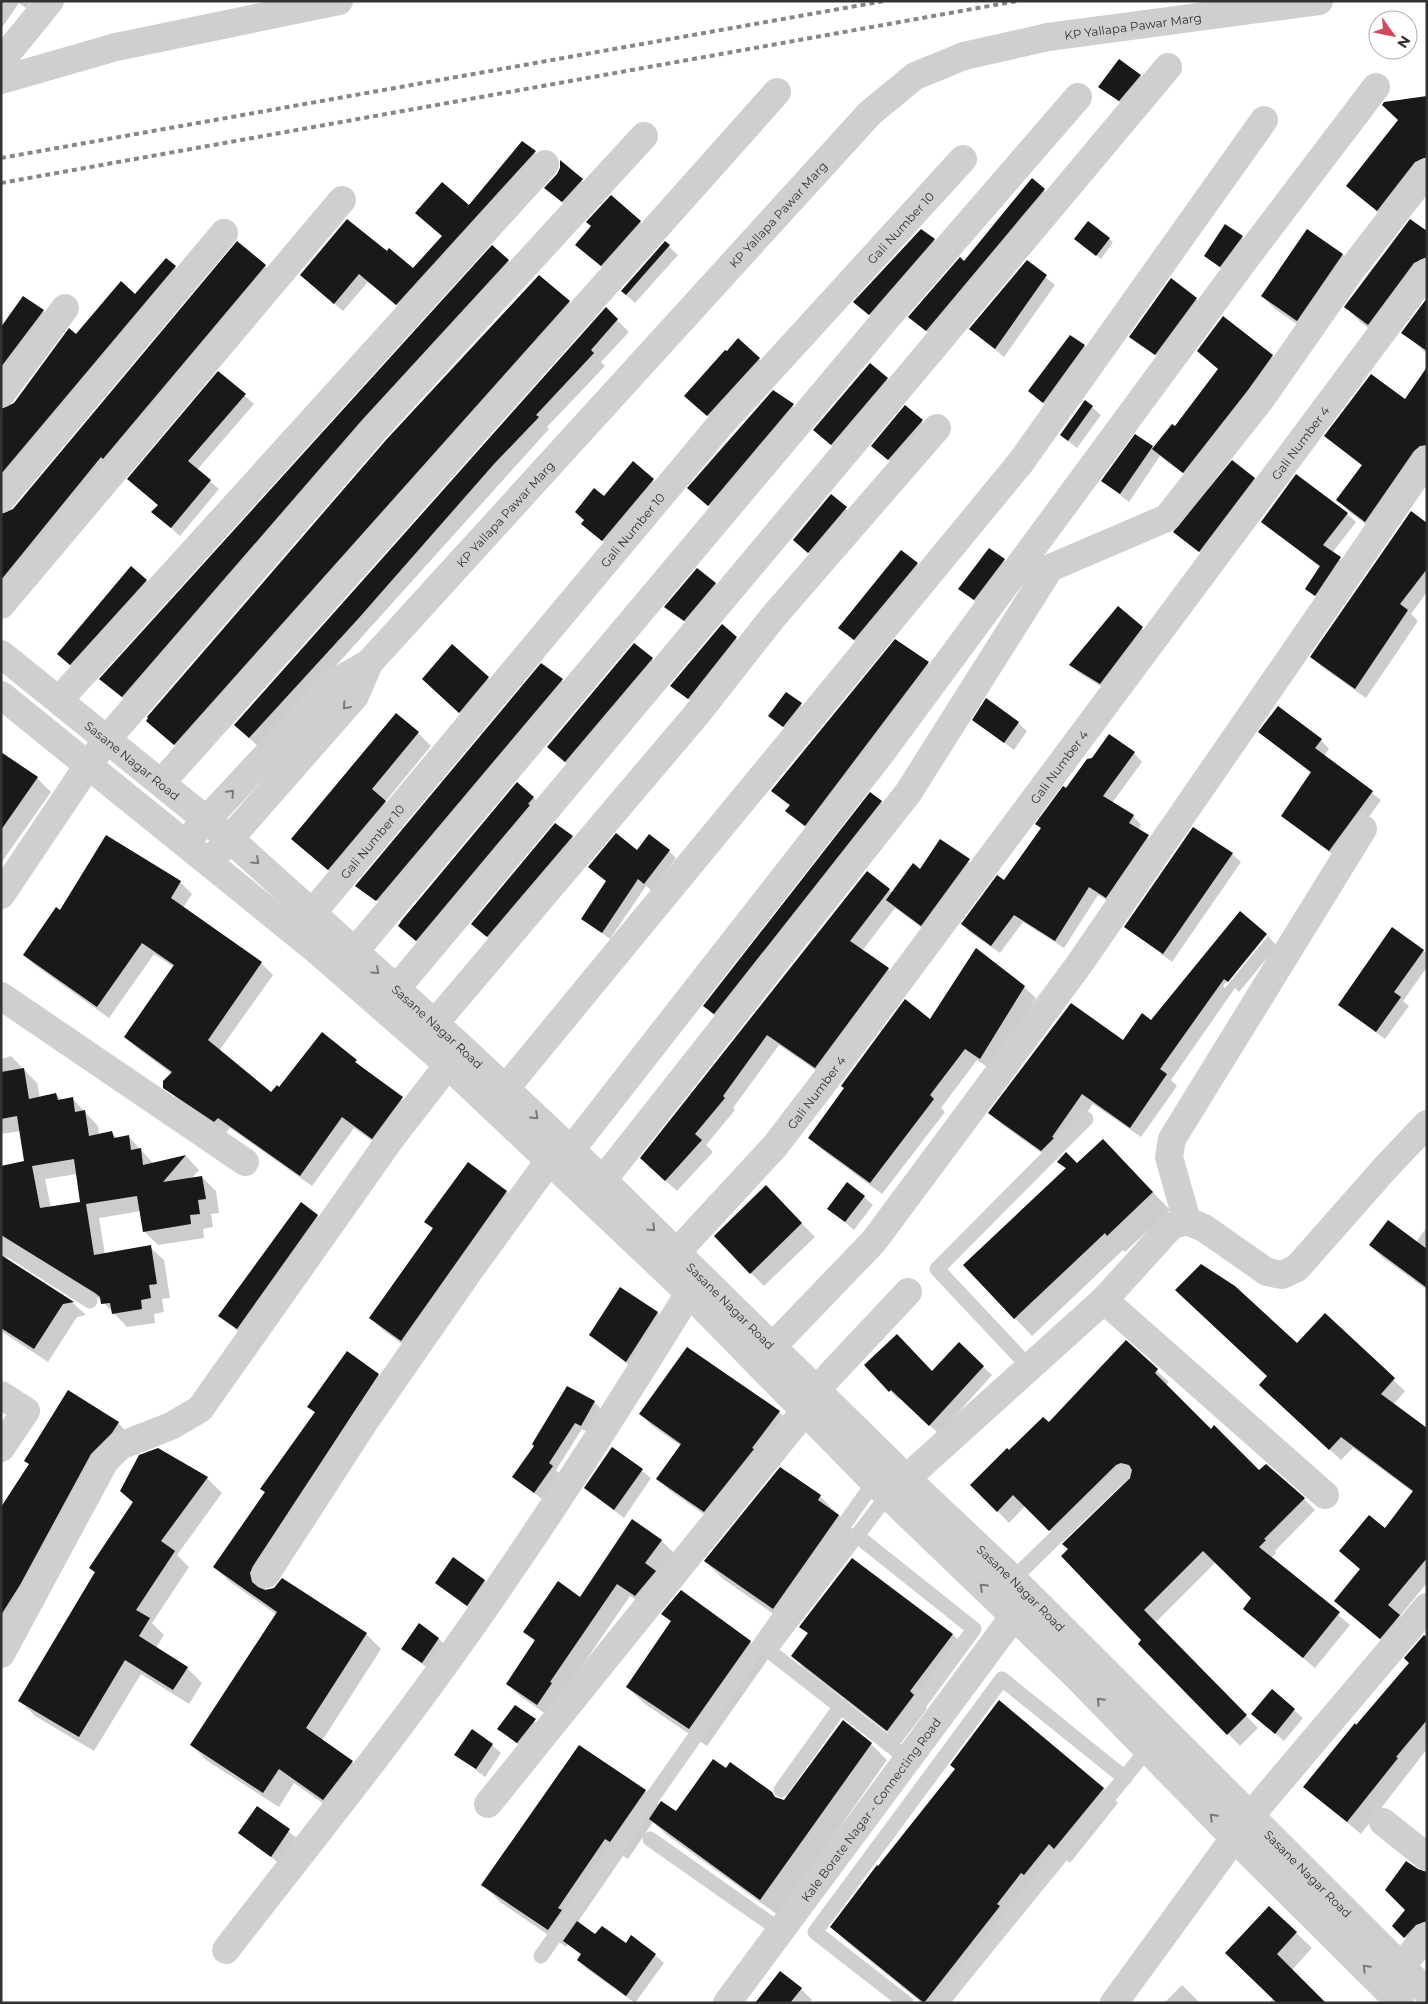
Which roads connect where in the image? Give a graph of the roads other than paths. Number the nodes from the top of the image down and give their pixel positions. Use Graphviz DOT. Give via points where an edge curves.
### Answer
graph roads {
  1 [pos="50,1"];
  2 [pos="339,1"];
  3 [pos="1318,1"];
  4 [pos="1,61"];
  5 [pos="1168,67"];
  6 [pos="1,80"];
  7 [pos="1376,87"];
  8 [pos="777,92"];
  9 [pos="1078,97"];
  10 [pos="1264,120"];
  11 [pos="644,136"];
  12 [pos="963,159"];
  13 [pos="545,164"];
  14 [pos="1427,172"];
  15 [pos="342,200"];
  16 [pos="224,233"];
  17 [pos="1427,272"];
  18 [pos="65,308"];
  19 [pos="1,394"];
  20 [pos="937,428"];
  21 [pos="1427,460"];
  22 [pos="1,499"];
  23 [pos="1,605"];
  24 [pos="1,654"];
  25 [pos="369,663"];
  26 [pos="1,695"];
  27 [pos="60,700"];
  28 [pos="108,738"];
  29 [pos="89,764"];
  30 [pos="162,782"];
  31 [pos="207,819"];
  32 [pos="1363,829"];
  33 [pos="230,839"];
  34 [pos="186,842"];
  35 [pos="210,862"];
  36 [pos="1,895"];
  37 [pos="313,912"];
  38 [pos="355,951"];
  39 [pos="396,989"];
  40 [pos="1,996"];
  41 [pos="435,1023"];
  42 [pos="448,1065"];
  43 [pos="505,1089"];
  44 [pos="1086,1119"];
  45 [pos="1427,1124"];
  46 [pos="561,1151"];
  47 [pos="245,1162"];
  48 [pos="603,1180"];
  49 [pos="1187,1221"];
  50 [pos="1,1244"];
  51 [pos="677,1252"];
  52 [pos="908,1292"];
  53 [pos="689,1293"];
  54 [pos="1104,1300"];
  55 [pos="90,1301"];
  56 [pos="773,1346"];
  57 [pos="1029,1367"];
  58 [pos="1,1395"];
  59 [pos="810,1400"];
  60 [pos="1,1448"];
  61 [pos="1123,1472"];
  62 [pos="889,1485"];
  63 [pos="1325,1495"];
  64 [pos="856,1535"];
  65 [pos="266,1574"];
  66 [pos="1013,1579"];
  67 [pos="1427,1607"];
  68 [pos="1014,1616"];
  69 [pos="1,1654"];
  70 [pos="841,1706"];
  71 [pos="1148,1750"];
  72 [pos="899,1752"];
  73 [pos="1125,1778"];
  74 [pos="781,1790"];
  75 [pos="488,1804"];
  76 [pos="1250,1815"];
  77 [pos="1383,1822"];
  78 [pos="1234,1838"];
  79 [pos="650,1839"];
  80 [pos="1427,1857"];
  81 [pos="781,1931"];
  82 [pos="1427,1936"];
  83 [pos="226,1950"];
  84 [pos="541,1956"];
  85 [pos="1400,1967"];
  86 [pos="1427,1992"];
  87 [pos="727,2003"];
  88 [pos="906,2003"];
  89 [pos="941,2003"];
  90 [pos="1114,2003"];
  91 [pos="1400,2003"];
  1 -- 4 [label="street"];
  2 -- 6 [label="street" via="116,47"];
  3 -- 25 [label="street, KP Yallapa Pawar Marg" via="1048,37 964,56 915,76 870,113"];
  5 -- 39 [label="street"];
  7 -- 46 [label="street" via="879,756"];
  8 -- 30 [label="street"];
  9 -- 38 [label="street" via="885,320"];
  10 -- 43 [label="street" via="1021,462"];
  11 -- 28 [label="street" via="374,430"];
  12 -- 37 [label="street, Gali Number 10" via="719,426"];
  13 -- 27 [label="street"];
  14 -- 48 [label="street" via="1351,270 1261,399 1167,518 1050,568 908,793"];
  15 -- 23 [label="street"];
  16 -- 22 [label="street"];
  17 -- 51 [label="street, Gali Number 4" via="818,1090 775,1146"];
  18 -- 19 [label="street"];
  20 -- 41 [label="street" via="773,616 696,715"];
  21 -- 56 [label="street" via="1072,974 874,1241"];
  24 -- 27 [label="street, Sasane Nagar Road"];
  31 -- 25 [label="street, KP Yallapa Pawar Marg, one-way" via="334,683"];
  25 -- 33 [label="street, KP Yallapa Pawar Marg, one-way" via="355,696"];
  26 -- 29 [label="street, Sasane Nagar Road"];
  27 -- 28 [label="street, Sasane Nagar Road"];
  28 -- 29 [label="street"];
  28 -- 30 [label="street, Sasane Nagar Road"];
  29 -- 34 [label="street, Sasane Nagar Road"];
  29 -- 36 [label="street"];
  30 -- 31 [label="street, Sasane Nagar Road"];
  31 -- 33 [label="street, Sasane Nagar Road"];
  31 -- 34 [label="street, KP Yallapa Pawar Marg"];
  32 -- 49 [label="street" via="1172,1139 1169,1157"];
  33 -- 35 [label="street, KP Yallapa Pawar Marg"];
  33 -- 37 [label="street, Sasane Nagar Road, one-way"];
  34 -- 35 [label="street, Sasane Nagar Road"];
  35 -- 42 [label="street, Sasane Nagar Road"];
  37 -- 38 [label="street, Sasane Nagar Road"];
  38 -- 39 [label="street, Sasane Nagar Road, one-way"];
  39 -- 41 [label="street, Sasane Nagar Road"];
  40 -- 47 [label="street"];
  41 -- 43 [label="street, Sasane Nagar Road"];
  42 -- 46 [label="street, Sasane Nagar Road"];
  42 -- 69 [label="street" via="392,1137 200,1409 171,1426 120,1446 106,1461"];
  43 -- 46 [label="street, Sasane Nagar Road, one-way"];
  44 -- 57 [label="lane" via="936,1269"];
  45 -- 49 [label="street" via="1298,1268 1282,1275 1267,1272 1204,1228"];
  46 -- 48 [label="street, Sasane Nagar Road"];
  46 -- 53 [label="street, Sasane Nagar Road"];
  46 -- 65 [label="street" via="365,1421"];
  48 -- 51 [label="street, Sasane Nagar Road, one-way"];
  49 -- 54 [label="street" via="1171,1226"];
  50 -- 55 [label="lane"];
  51 -- 56 [label="street, Sasane Nagar Road"];
  52 -- 59 [label="street"];
  53 -- 59 [label="street, Sasane Nagar Road"];
  53 -- 83 [label="street" via="606,1426 480,1614 398,1728"];
  54 -- 57 [label="street"];
  54 -- 63 [label="street"];
  56 -- 59 [label="street, Sasane Nagar Road"];
  57 -- 62 [label="street"];
  58 -- 60 [label="street" via="26,1411"];
  59 -- 62 [label="street, Sasane Nagar Road"];
  59 -- 75 [label="street"];
  61 -- 66 [label="lane"];
  62 -- 64 [label="lane"];
  62 -- 66 [label="street, Sasane Nagar Road"];
  68 -- 62 [label="street, Sasane Nagar Road, one-way"];
  62 -- 84 [label="lane"];
  64 -- 70 [label="lane" via="769,1651"];
  64 -- 72 [label="lane" via="974,1628"];
  66 -- 76 [label="street, Sasane Nagar Road"];
  67 -- 76 [label="street"];
  71 -- 68 [label="street, Sasane Nagar Road, one-way"];
  68 -- 72 [label="street, Kale Borate Nagar - Connecting Road"];
  70 -- 72 [label="lane"];
  70 -- 74 [label="lane"];
  71 -- 73 [label="lane"];
  78 -- 71 [label="street, Sasane Nagar Road, one-way"];
  72 -- 81 [label="street, Kale Borate Nagar - Connecting Road"];
  73 -- 88 [label="lane" via="1002,1679 815,1932"];
  73 -- 89 [label="lane"];
  76 -- 78 [label="street"];
  76 -- 85 [label="street, Sasane Nagar Road"];
  77 -- 80 [label="street"];
  78 -- 90 [label="street"];
  91 -- 78 [label="street, Sasane Nagar Road, one-way"];
  79 -- 81 [label="lane"];
  81 -- 87 [label="street, Kale Borate Nagar - Connecting Road"];
  82 -- 85 [label="street"];
  85 -- 86 [label="street, Sasane Nagar Road"];
}
